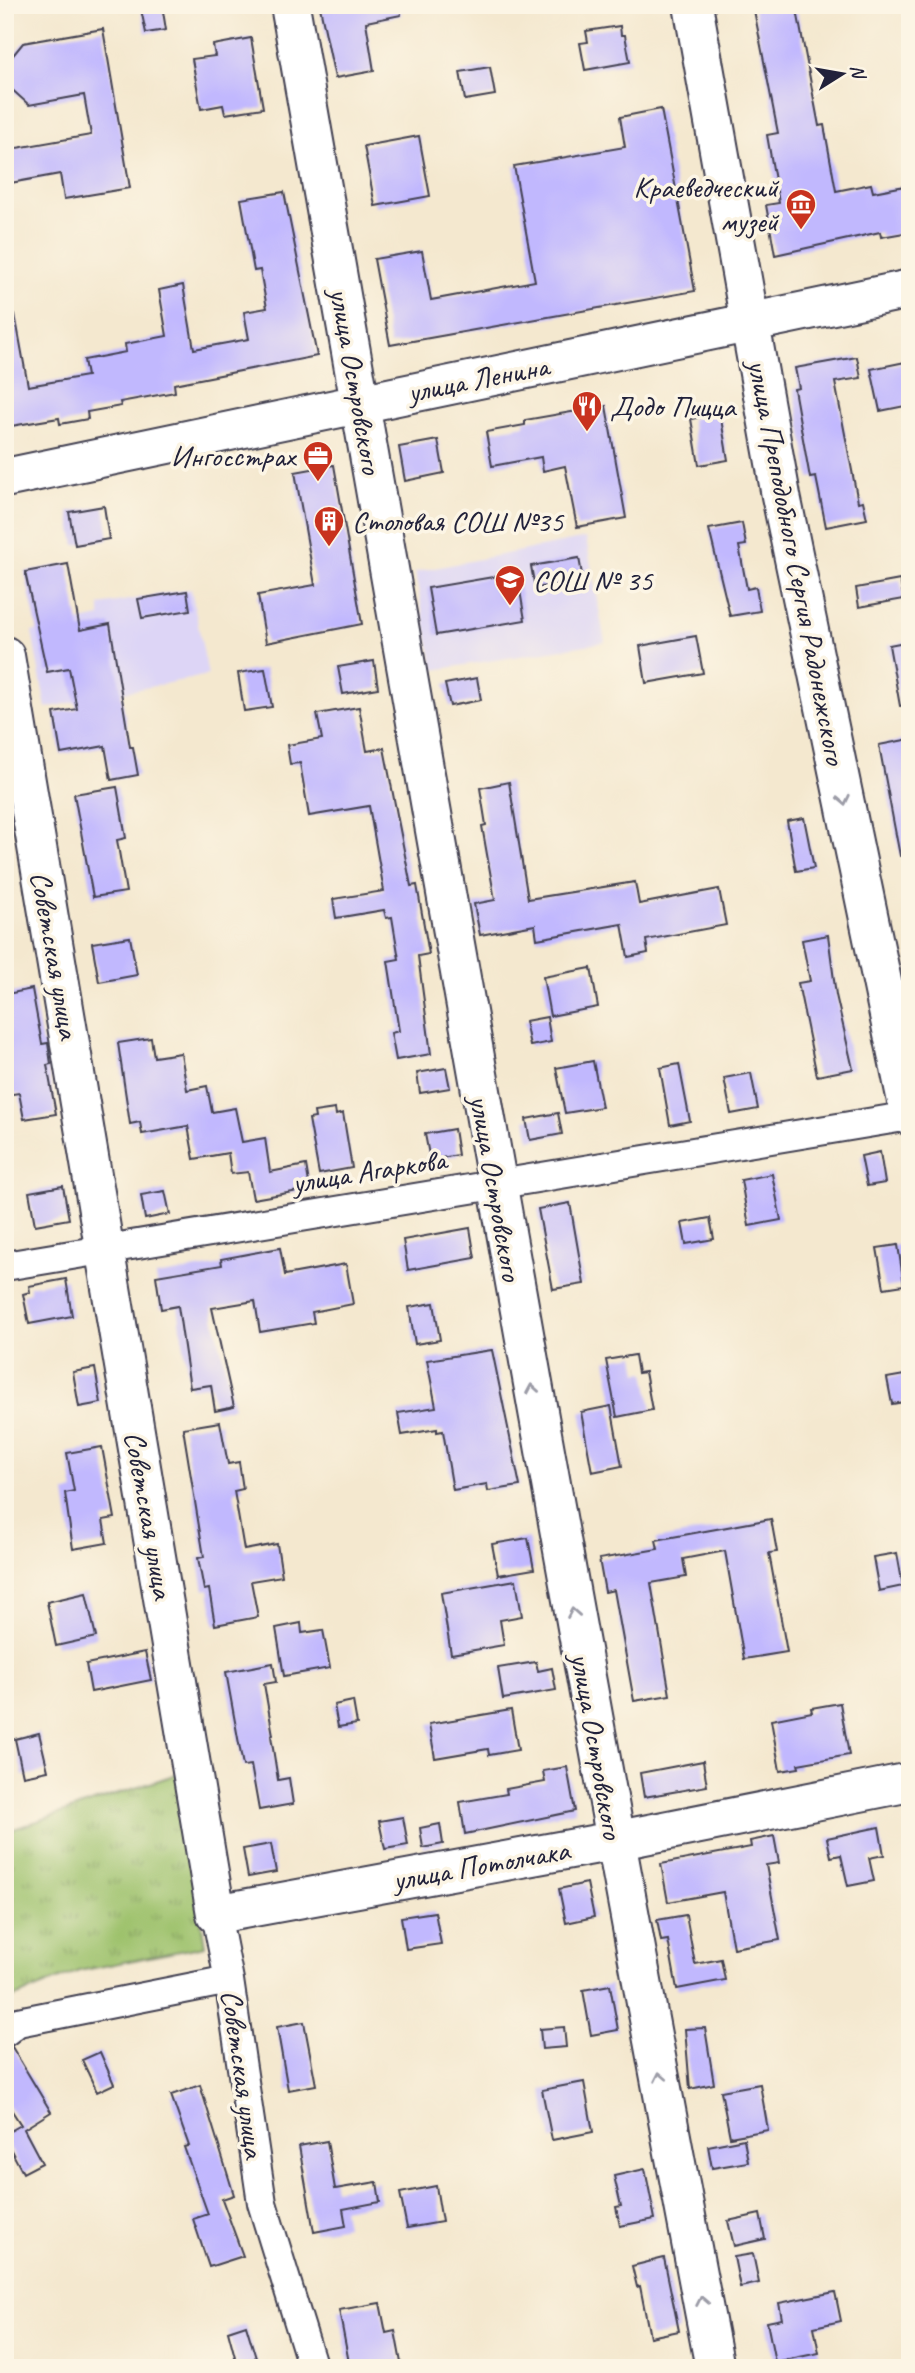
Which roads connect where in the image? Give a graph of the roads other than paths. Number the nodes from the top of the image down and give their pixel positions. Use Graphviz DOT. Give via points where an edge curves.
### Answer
graph roads {
  1 [pos="290,5"];
  2 [pos="693,5"];
  3 [pos="910,289"];
  4 [pos="750,324"];
  5 [pos="360,403"];
  6 [pos="5,478"];
  7 [pos="5,656"];
  8 [pos="910,1116"];
  9 [pos="496,1184"];
  10 [pos="104,1247"];
  11 [pos="5,1266"];
  12 [pos="910,1782"];
  13 [pos="614,1841"];
  14 [pos="216,1914"];
  15 [pos="229,1980"];
  16 [pos="5,2032"];
  17 [pos="313,2368"];
  18 [pos="715,2368"];
  1 -- 5 [label="street, улица Островского"];
  2 -- 4 [label="street, улица Преподобного Сергия Радонежского"];
  3 -- 4 [label="street, улица Ленина"];
  4 -- 5 [label="street, улица Ленина"];
  4 -- 8 [label="street, улица Преподобного Сергия Радонежского, one-way" via="781,496"];
  5 -- 6 [label="street, улица Ленина"];
  5 -- 9 [label="street, улица Островского"];
  7 -- 10 [label="street, Советская улица"];
  8 -- 9 [label="street, улица Агаркова"];
  9 -- 10 [label="street, улица Агаркова"];
  13 -- 9 [label="street, улица Островского, one-way"];
  10 -- 11 [label="street, улица Агаркова"];
  10 -- 14 [label="street, Советская улица"];
  12 -- 13 [label="street, улица Потолчака"];
  13 -- 14 [label="street, улица Потолчака"];
  18 -- 13 [label="street, улица Островского, one-way"];
  14 -- 15 [label="street, Советская улица"];
  15 -- 16 [label="street" via="18,2022"];
  15 -- 17 [label="street, Советская улица" via="262,2203"];
}
